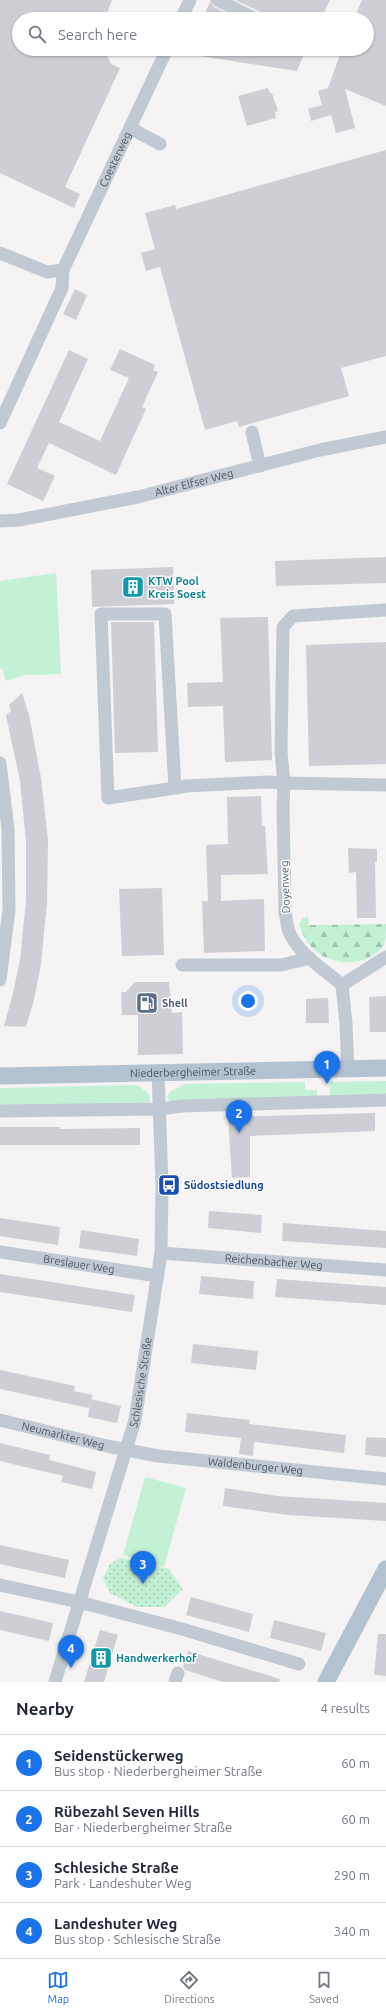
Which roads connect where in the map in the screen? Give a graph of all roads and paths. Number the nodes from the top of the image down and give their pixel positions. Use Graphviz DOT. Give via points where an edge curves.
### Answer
graph roads {
  1 [pos="190,0"];
  2 [pos="217,0"];
  3 [pos="184,12"];
  4 [pos="242,12"];
  5 [pos="164,56"];
  6 [pos="130,128"];
  7 [pos="160,144"];
  8 [pos="0,253"];
  9 [pos="63,270"];
  10 [pos="0,423"];
  11 [pos="252,432"];
  12 [pos="386,437"];
  13 [pos="260,466"];
  14 [pos="0,522"];
  15 [pos="386,610"];
  16 [pos="0,763"];
  17 [pos="284,782"];
  18 [pos="386,785"];
  19 [pos="175,788"];
  20 [pos="386,956"];
  21 [pos="310,958"];
  22 [pos="182,965"];
  23 [pos="0,980"];
  24 [pos="342,985"];
  25 [pos="386,1068"];
  26 [pos="348,1070"];
  27 [pos="158,1072"];
  28 [pos="0,1076"];
  29 [pos="386,1100"];
  30 [pos="160,1109"];
  31 [pos="0,1111"];
  32 [pos="0,1252"];
  33 [pos="161,1253"];
  34 [pos="386,1270"];
  35 [pos="158,1276"];
  36 [pos="0,1420"];
  37 [pos="126,1450"];
  38 [pos="386,1479"];
  39 [pos="386,1569"];
  40 [pos="0,1585"];
  41 [pos="79,1602"];
  42 [pos="299,1664"];
  43 [pos="55,1682"];
  44 [pos="326,1682"];
  1 -- 3 [label="street"];
  2 -- 4 [label="street"];
  5 -- 6 [label="street, Coesterweg"];
  6 -- 7 [label="street"];
  6 -- 9 [label="street, Coesterweg"];
  8 -- 9 [label="street" via="47,272"];
  9 -- 10 [label="street, Coesterweg" via="62,288"];
  11 -- 13 [label="street"];
  12 -- 13 [label="street, Alter Elfser Weg" via="320,450"];
  13 -- 14 [label="street, Alter Elfser Weg" via="138,497"];
  15 -- 17 [label="street, Doyenweg" via="293,616 283,628 281,752"];
  16 -- 23 [label="street" via="8,829 9,910"];
  17 -- 18 [label="street"];
  17 -- 19 [label="street"];
  17 -- 21 [label="street, Doyenweg" via="285,913 290,933"];
  19 -- 19 [label="street" via="165,614 101,614 108,798"];
  20 -- 24 [label="street"];
  21 -- 22 [label="street" via="281,965"];
  21 -- 24 [label="street, Doyenweg"];
  24 -- 26 [label="street"];
  25 -- 26 [label="main road, Niederbergheimer Straße"];
  26 -- 27 [label="main road, Niederbergheimer Straße"];
  27 -- 28 [label="main road, Niederbergheimer Straße"];
  27 -- 30 [label="street, Schlesische Straße"];
  29 -- 30 [label="street" via="182,1106"];
  30 -- 31 [label="street"];
  30 -- 33 [label="street, Schlesische Straße"];
  32 -- 35 [label="street, Breslauer Weg"];
  33 -- 34 [label="street, Reichenbacher Weg"];
  33 -- 35 [label="street, Schlesische Straße"];
  35 -- 37 [label="street, Schlesische Straße" via="135,1420"];
  36 -- 37 [label="street, Neumarkter Weg"];
  37 -- 38 [label="street, Waldenburger Weg" via="158,1456"];
  37 -- 41 [label="street, Schlesische Straße"];
  39 -- 44 [label="main road"];
  40 -- 41 [label="street"];
  41 -- 42 [label="street"];
  41 -- 43 [label="street, Schlesische Straße"];
}
